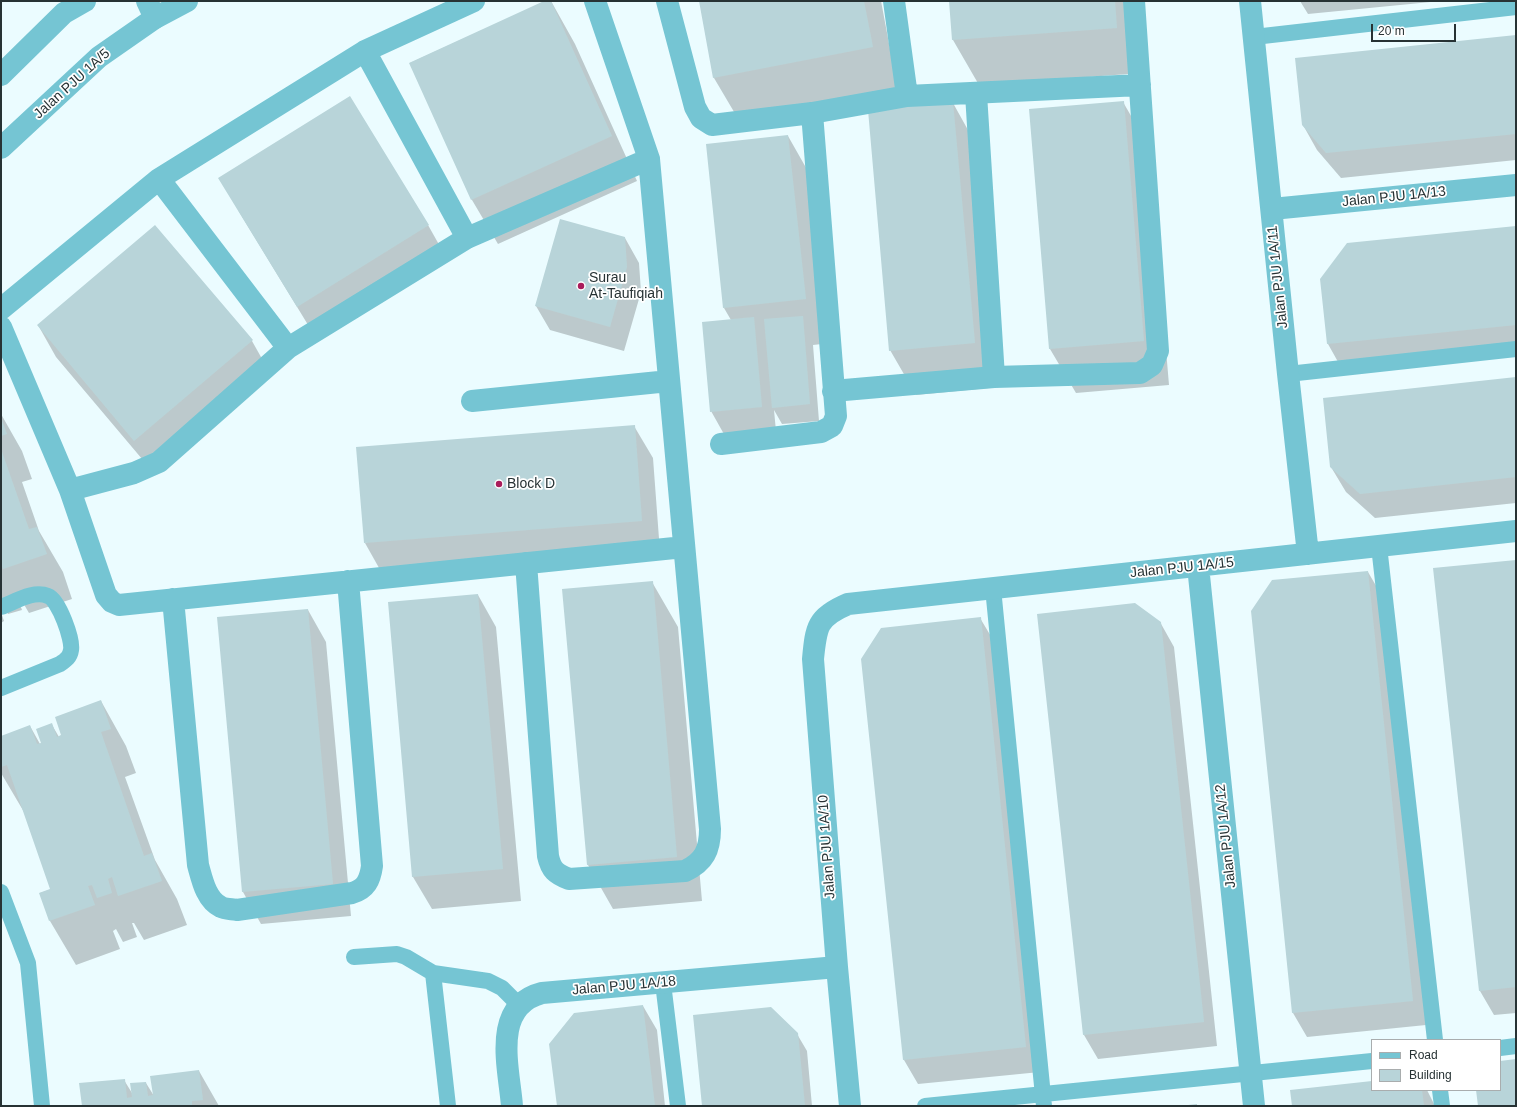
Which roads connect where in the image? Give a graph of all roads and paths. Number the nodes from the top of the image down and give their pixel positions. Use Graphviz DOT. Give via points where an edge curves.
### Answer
graph roads {
  1 [pos="85,1"];
  2 [pos="474,1"];
  3 [pos="595,1"];
  4 [pos="667,1"];
  5 [pos="894,1"];
  6 [pos="1134,1"];
  7 [pos="1250,1"];
  8 [pos="184,2"];
  9 [pos="65,7"];
  10 [pos="1516,7"];
  11 [pos="151,10"];
  12 [pos="1254,37"];
  13 [pos="365,51"];
  14 [pos="1,75"];
  15 [pos="1140,85"];
  16 [pos="976,94"];
  17 [pos="907,96"];
  18 [pos="812,113"];
  19 [pos="1,148"];
  20 [pos="649,159"];
  21 [pos="158,180"];
  22 [pos="1516,185"];
  23 [pos="1272,210"];
  24 [pos="466,238"];
  25 [pos="1,309"];
  26 [pos="1,327"];
  27 [pos="288,348"];
  28 [pos="1516,349"];
  29 [pos="1288,374"];
  30 [pos="994,377"];
  31 [pos="669,381"];
  32 [pos="833,391"];
  33 [pos="472,401"];
  34 [pos="721,444"];
  35 [pos="70,490"];
  36 [pos="1516,531"];
  37 [pos="1379,546"];
  38 [pos="684,547"];
  39 [pos="1308,554"];
  40 [pos="526,563"];
  41 [pos="1198,566"];
  42 [pos="348,581"];
  43 [pos="993,588"];
  44 [pos="173,599"];
  45 [pos="848,604"];
  46 [pos="1,607"];
  47 [pos="1,688"];
  48 [pos="1,892"];
  49 [pos="354,957"];
  50 [pos="836,967"];
  51 [pos="433,973"];
  52 [pos="663,983"];
  53 [pos="519,1005"];
  54 [pos="1435,1039"];
  55 [pos="1516,1046"];
  56 [pos="1501,1048"];
  57 [pos="1371,1061"];
  58 [pos="1251,1073"];
  59 [pos="1440,1091"];
  60 [pos="1043,1100"];
  61 [pos="42,1106"];
  62 [pos="448,1106"];
  63 [pos="512,1106"];
  64 [pos="678,1106"];
  65 [pos="850,1106"];
  66 [pos="925,1106"];
  67 [pos="1254,1106"];
  68 [pos="1442,1106"];
  1 -- 9 [label="street"];
  2 -- 13 [label="street"];
  3 -- 20 [label="street"];
  4 -- 18 [label="street" via="701,118 712,125"];
  5 -- 17 [label="street"];
  6 -- 15 [label="street"];
  7 -- 12 [label="street, Jalan PJU 1A/11"];
  8 -- 11 [label="street, Jalan PJU 1A/5"];
  9 -- 14 [label="street"];
  10 -- 12 [label="lane"];
  11 -- 19 [label="street, Jalan PJU 1A/5"];
  12 -- 23 [label="street, Jalan PJU 1A/11"];
  13 -- 21 [label="street"];
  13 -- 24 [label="street"];
  15 -- 16 [label="street"];
  15 -- 30 [label="street" via="1158,351 1152,365 1140,373"];
  16 -- 17 [label="street"];
  16 -- 30 [label="street"];
  17 -- 18 [label="street"];
  18 -- 32 [label="street"];
  20 -- 24 [label="street"];
  20 -- 31 [label="street"];
  21 -- 25 [label="street"];
  21 -- 27 [label="street"];
  22 -- 23 [label="street, Jalan PJU 1A/13"];
  23 -- 29 [label="street, Jalan PJU 1A/11"];
  24 -- 27 [label="street"];
  26 -- 35 [label="street"];
  27 -- 35 [label="street" via="159,462 134,473"];
  28 -- 29 [label="lane"];
  29 -- 39 [label="street, Jalan PJU 1A/11"];
  30 -- 32 [label="street"];
  31 -- 33 [label="street"];
  31 -- 38 [label="street"];
  32 -- 34 [label="street" via="836,416 832,426 821,432"];
  35 -- 44 [label="street" via="106,594 112,602 119,604"];
  36 -- 37 [label="street, Jalan PJU 1A/15"];
  37 -- 39 [label="street, Jalan PJU 1A/15"];
  37 -- 54 [label="lane"];
  38 -- 40 [label="street"];
  38 -- 40 [label="street" via="710,829 710,844 704,856 697,865 684,871 569,879 554,872 550,865"];
  39 -- 41 [label="street, Jalan PJU 1A/15"];
  40 -- 42 [label="street"];
  41 -- 43 [label="street, Jalan PJU 1A/15"];
  41 -- 58 [label="street, Jalan PJU 1A/12"];
  42 -- 44 [label="street"];
  42 -- 44 [label="street" via="371,876 361,890 352,893 237,910 220,906 210,896 198,865"];
  43 -- 45 [label="street, Jalan PJU 1A/15"];
  43 -- 60 [label="lane"];
  45 -- 50 [label="street, Jalan PJU 1A/10" via="832,610 820,622 813,659"];
  46 -- 47 [label="lane" via="30,596 50,596 57,603 72,643 68,658 60,664"];
  48 -- 61 [label="lane" via="28,963"];
  49 -- 51 [label="lane" via="397,954"];
  50 -- 52 [label="street, Jalan PJU 1A/18"];
  50 -- 65 [label="street, Jalan PJU 1A/10"];
  51 -- 53 [label="lane" via="488,981 502,988"];
  51 -- 62 [label="lane"];
  52 -- 53 [label="street, Jalan PJU 1A/18" via="542,993 529,996"];
  52 -- 64 [label="lane"];
  53 -- 63 [label="street, Jalan PJU 1A/18" via="510,1020 506,1036"];
  55 -- 56 [label="lane"];
  57 -- 58 [label="lane"];
  58 -- 60 [label="lane"];
  58 -- 67 [label="street, Jalan PJU 1A/12"];
  59 -- 68 [label="lane"];
  60 -- 66 [label="lane"];
}
